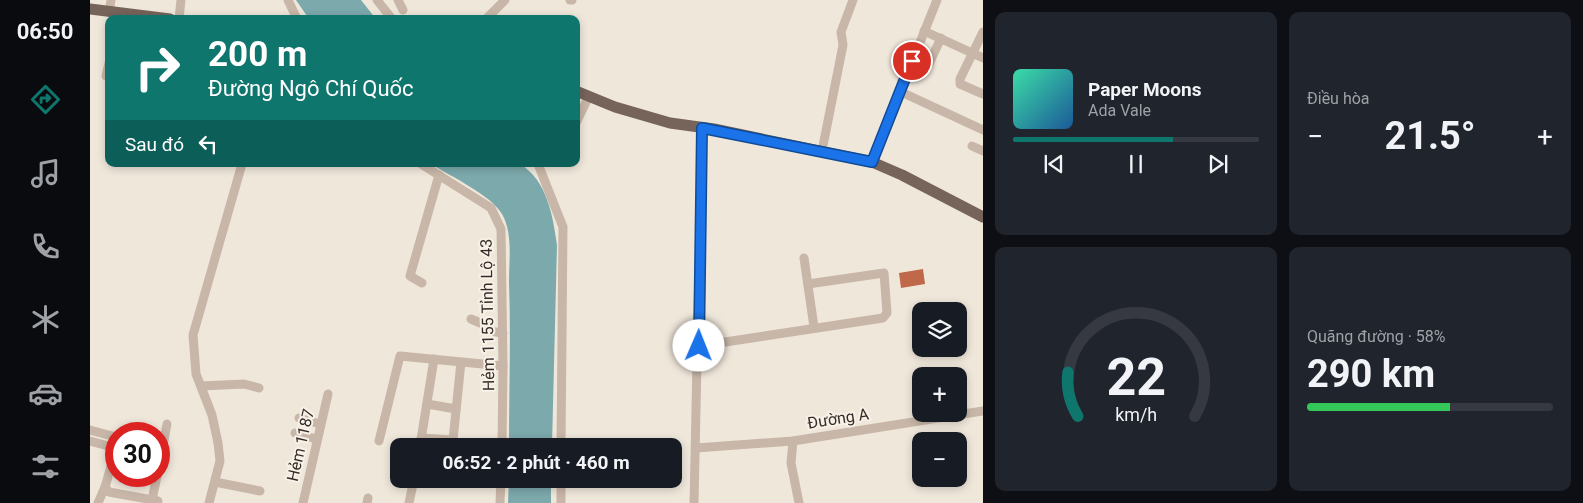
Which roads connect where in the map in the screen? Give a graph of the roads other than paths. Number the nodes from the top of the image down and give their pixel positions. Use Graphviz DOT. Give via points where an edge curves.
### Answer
graph roads {
  1 [pos="182,0"];
  2 [pos="288,0"];
  3 [pos="377,0"];
  4 [pos="398,0"];
  5 [pos="505,0"];
  6 [pos="850,0"];
  7 [pos="937,0"];
  8 [pos="90,9"];
  9 [pos="114,10"];
  10 [pos="403,10"];
  11 [pos="145,15"];
  12 [pos="179,15"];
  13 [pos="295,15"];
  14 [pos="389,15"];
  15 [pos="490,15"];
  16 [pos="924,31"];
  17 [pos="983,32"];
  18 [pos="941,38"];
  19 [pos="972,53"];
  20 [pos="983,58"];
  21 [pos="927,68"];
  22 [pos="899,91"];
  23 [pos="580,92"];
  24 [pos="983,94"];
  25 [pos="590,96"];
  26 [pos="580,115"];
  27 [pos="702,128"];
  28 [pos="983,130"];
  29 [pos="972,146"];
  30 [pos="822,151"];
  31 [pos="983,151"];
  32 [pos="872,162"];
  33 [pos="241,167"];
  34 [pos="426,167"];
  35 [pos="539,167"];
  36 [pos="439,175"];
  37 [pos="983,217"];
  38 [pos="804,258"];
  39 [pos="422,283"];
  40 [pos="808,284"];
  41 [pos="471,319"];
  42 [pos="814,327"];
  43 [pos="503,333"];
  44 [pos="699,346"];
  45 [pos="434,359"];
  46 [pos="461,362"];
  47 [pos="504,366"];
  48 [pos="201,386"];
  49 [pos="260,388"];
  50 [pos="328,394"];
  51 [pos="426,404"];
  52 [pos="456,409"];
  53 [pos="983,411"];
  54 [pos="299,418"];
  55 [pos="320,424"];
  56 [pos="90,430"];
  57 [pos="296,433"];
  58 [pos="105,434"];
  59 [pos="421,438"];
  60 [pos="453,438"];
  61 [pos="502,438"];
  62 [pos="561,438"];
  63 [pos="316,439"];
  64 [pos="793,440"];
  65 [pos="90,441"];
  66 [pos="379,441"];
  67 [pos="105,445"];
  68 [pos="696,448"];
  69 [pos="215,482"];
  70 [pos="105,487"];
  71 [pos="156,487"];
  72 [pos="412,488"];
  73 [pos="501,488"];
  74 [pos="561,488"];
  75 [pos="260,491"];
  76 [pos="155,502"];
  77 [pos="98,503"];
  78 [pos="209,503"];
  79 [pos="303,503"];
  80 [pos="409,503"];
  81 [pos="500,503"];
  82 [pos="561,503"];
  83 [pos="694,503"];
  84 [pos="799,503"];
  1 -- 12 [label="street"];
  2 -- 13 [label="street"];
  3 -- 14 [label="street"];
  4 -- 10 [label="street"];
  5 -- 15 [label="street"];
  6 -- 30 [label="street" via="840,32 843,45"];
  7 -- 16 [label="street"];
  8 -- 9 [label="main road"];
  9 -- 11 [label="main road"];
  16 -- 18 [label="street"];
  16 -- 22 [label="street"];
  17 -- 19 [label="street"];
  18 -- 19 [label="street"];
  18 -- 21 [label="street"];
  19 -- 20 [label="street"];
  19 -- 24 [label="street" via="960,84"];
  22 -- 28 [label="street"];
  22 -- 32 [label="street"];
  23 -- 25 [label="main road"];
  25 -- 26 [label="street"];
  25 -- 27 [label="main road" via="644,116"];
  27 -- 30 [label="main road"];
  27 -- 44 [label="street"];
  29 -- 31 [label="street"];
  30 -- 32 [label="main road"];
  32 -- 37 [label="main road" via="902,174"];
  33 -- 48 [label="street" via="193,335 196,374"];
  34 -- 36 [label="street, Hẻm 1155 Tỉnh Lộ 43"];
  35 -- 62 [label="street" via="562,227"];
  36 -- 39 [label="street" via="410,276"];
  36 -- 43 [label="street, Hẻm 1155 Tỉnh Lộ 43" via="491,208 501,229"];
  38 -- 40 [label="street"];
  40 -- 42 [label="street"];
  40 -- 42 [label="street" via="884,273 888,309 883,318"];
  41 -- 43 [label="street" via="485,325 488,331"];
  42 -- 44 [label="street"];
  43 -- 47 [label="street, Hẻm 1155 Tỉnh Lộ 43"];
  44 -- 68 [label="street"];
  45 -- 46 [label="street"];
  45 -- 51 [label="street"];
  45 -- 66 [label="street" via="400,356"];
  46 -- 47 [label="street"];
  46 -- 52 [label="street"];
  47 -- 61 [label="street, Hẻm 1155 Tỉnh Lộ 43"];
  48 -- 49 [label="street" via="244,384"];
  48 -- 69 [label="street" via="218,444 220,461"];
  50 -- 55 [label="street, Hẻm 1187"];
  51 -- 52 [label="street"];
  51 -- 59 [label="street"];
  52 -- 60 [label="street"];
  53 -- 64 [label="street, Đường A"];
  54 -- 55 [label="street"];
  55 -- 63 [label="street, Hẻm 1187"];
  56 -- 58 [label="street"];
  57 -- 63 [label="street"];
  63 -- 79 [label="street, Hẻm 1187"];
  64 -- 68 [label="street, Đường A"];
  64 -- 84 [label="street" via="791,463"];
  65 -- 67 [label="street"];
  68 -- 83 [label="street"];
  69 -- 75 [label="street"];
  69 -- 78 [label="street"];
  70 -- 76 [label="street" via="109,492"];
  70 -- 77 [label="street"];
  71 -- 76 [label="street"];
  72 -- 80 [label="street"];
  73 -- 81 [label="street"];
  74 -- 82 [label="street"];
}
